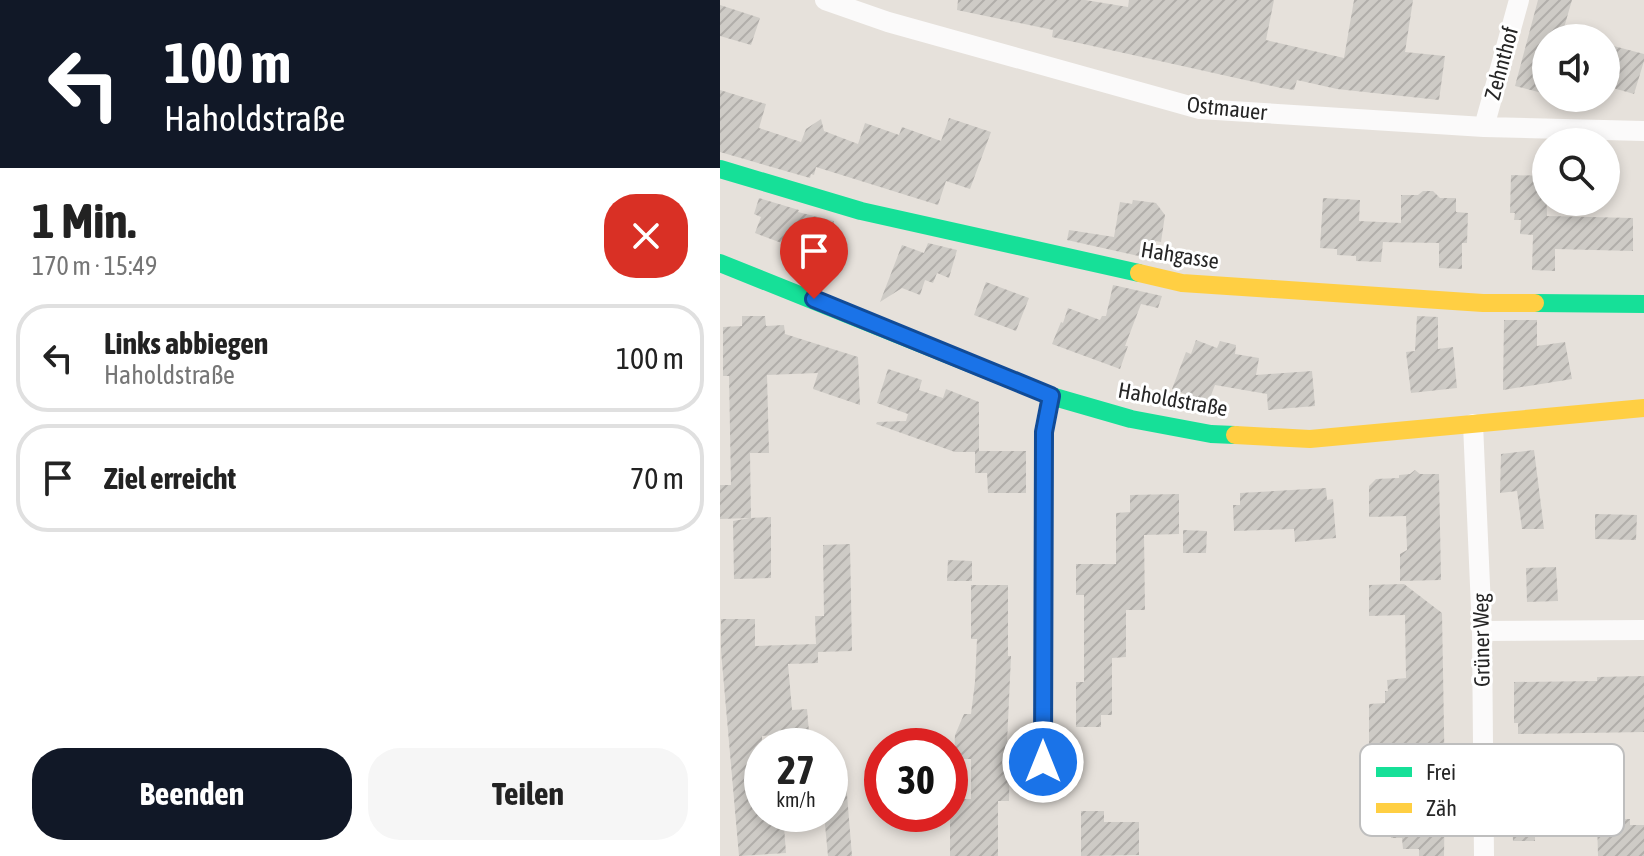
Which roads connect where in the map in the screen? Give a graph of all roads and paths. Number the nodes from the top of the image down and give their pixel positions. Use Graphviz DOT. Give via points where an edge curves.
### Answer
graph roads {
  1 [pos="825,0"];
  2 [pos="1519,0"];
  3 [pos="1484,127"];
  4 [pos="1644,131"];
  5 [pos="720,169"];
  6 [pos="720,263"];
  7 [pos="1644,304"];
  8 [pos="1051,396"];
  9 [pos="1644,408"];
  10 [pos="1473,424"];
  11 [pos="1644,630"];
  12 [pos="1482,631"];
  13 [pos="1483,744"];
  14 [pos="1043,762"];
  15 [pos="1484,836"];
  16 [pos="1484,856"];
  1 -- 3 [label="street, Ostmauer" via="1200,109"];
  2 -- 3 [label="street, Zehnthof"];
  3 -- 4 [label="street, Ostmauer"];
  5 -- 7 [label="street, Hahgasse" via="861,211 1182,283 1483,303"];
  6 -- 8 [label="street, Haholdstraße"];
  8 -- 10 [label="street, Haholdstraße" via="1211,434 1310,439"];
  8 -- 14 [label="street" via="1044,432"];
  9 -- 10 [label="street, Haholdstraße"];
  10 -- 12 [label="street, Grüner Weg"];
  11 -- 12 [label="street"];
  12 -- 13 [label="street, Grüner Weg"];
  15 -- 16 [label="street, Grüner Weg"];
}
